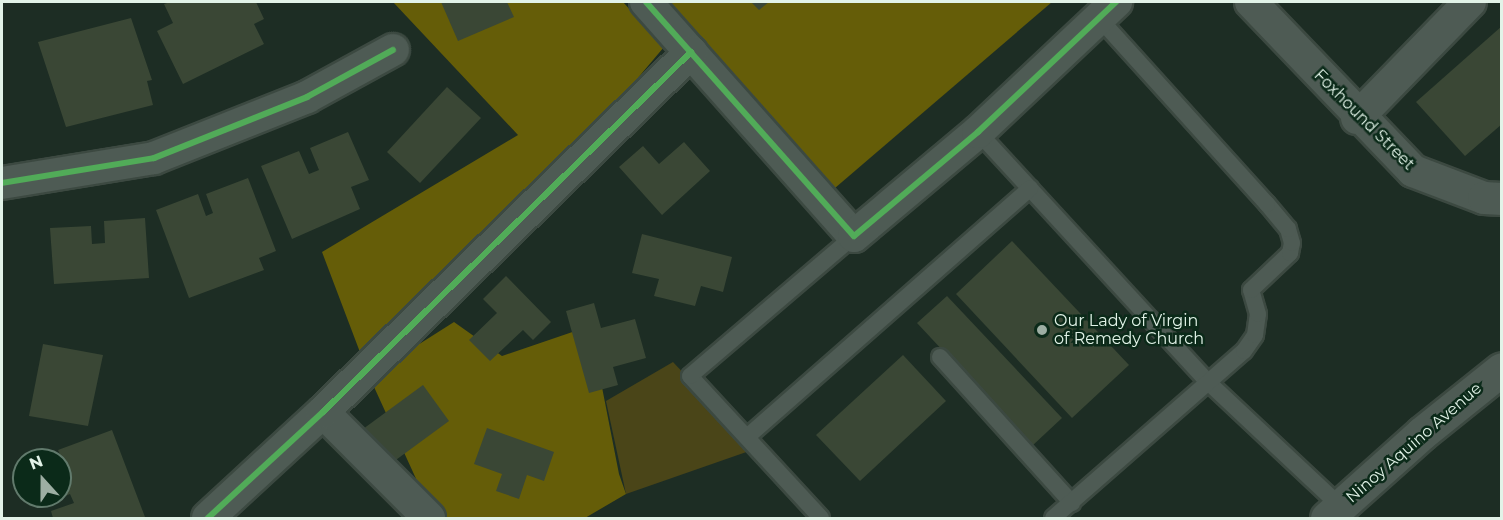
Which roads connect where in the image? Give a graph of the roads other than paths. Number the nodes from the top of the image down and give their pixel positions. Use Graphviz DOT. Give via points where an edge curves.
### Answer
graph roads {
  1 [pos="646,2"];
  2 [pos="1251,2"];
  3 [pos="1470,2"];
  4 [pos="1108,10"];
  5 [pos="393,50"];
  6 [pos="691,52"];
  7 [pos="1358,118"];
  8 [pos="978,132"];
  9 [pos="2,183"];
  10 [pos="1030,188"];
  11 [pos="1502,199"];
  12 [pos="854,236"];
  13 [pos="940,357"];
  14 [pos="1502,369"];
  15 [pos="1208,382"];
  16 [pos="323,412"];
  17 [pos="747,437"];
  18 [pos="1072,503"];
  19 [pos="1334,512"];
  20 [pos="208,519"];
  21 [pos="429,519"];
  22 [pos="821,519"];
  23 [pos="1053,519"];
  1 -- 6 [label="street"];
  2 -- 7 [label="street, Foxhound Street"];
  3 -- 7 [label="street"];
  4 -- 8 [label="street"];
  4 -- 15 [label="lane" via="1288,229 1290,253 1251,290 1258,314 1255,335 1244,351"];
  5 -- 9 [label="street" via="307,97 154,158"];
  6 -- 12 [label="street"];
  6 -- 16 [label="street"];
  7 -- 11 [label="street, Foxhound Street" via="1413,171 1484,198"];
  8 -- 10 [label="lane"];
  8 -- 12 [label="street"];
  10 -- 15 [label="lane"];
  10 -- 17 [label="lane"];
  12 -- 17 [label="lane" via="690,376"];
  13 -- 18 [label="lane"];
  14 -- 19 [label="main road, Ninoy Aquino Avenue" via="1422,433"];
  15 -- 18 [label="lane"];
  15 -- 19 [label="lane"];
  16 -- 20 [label="street"];
  16 -- 21 [label="street"];
  17 -- 22 [label="lane"];
  18 -- 23 [label="lane"];
}
